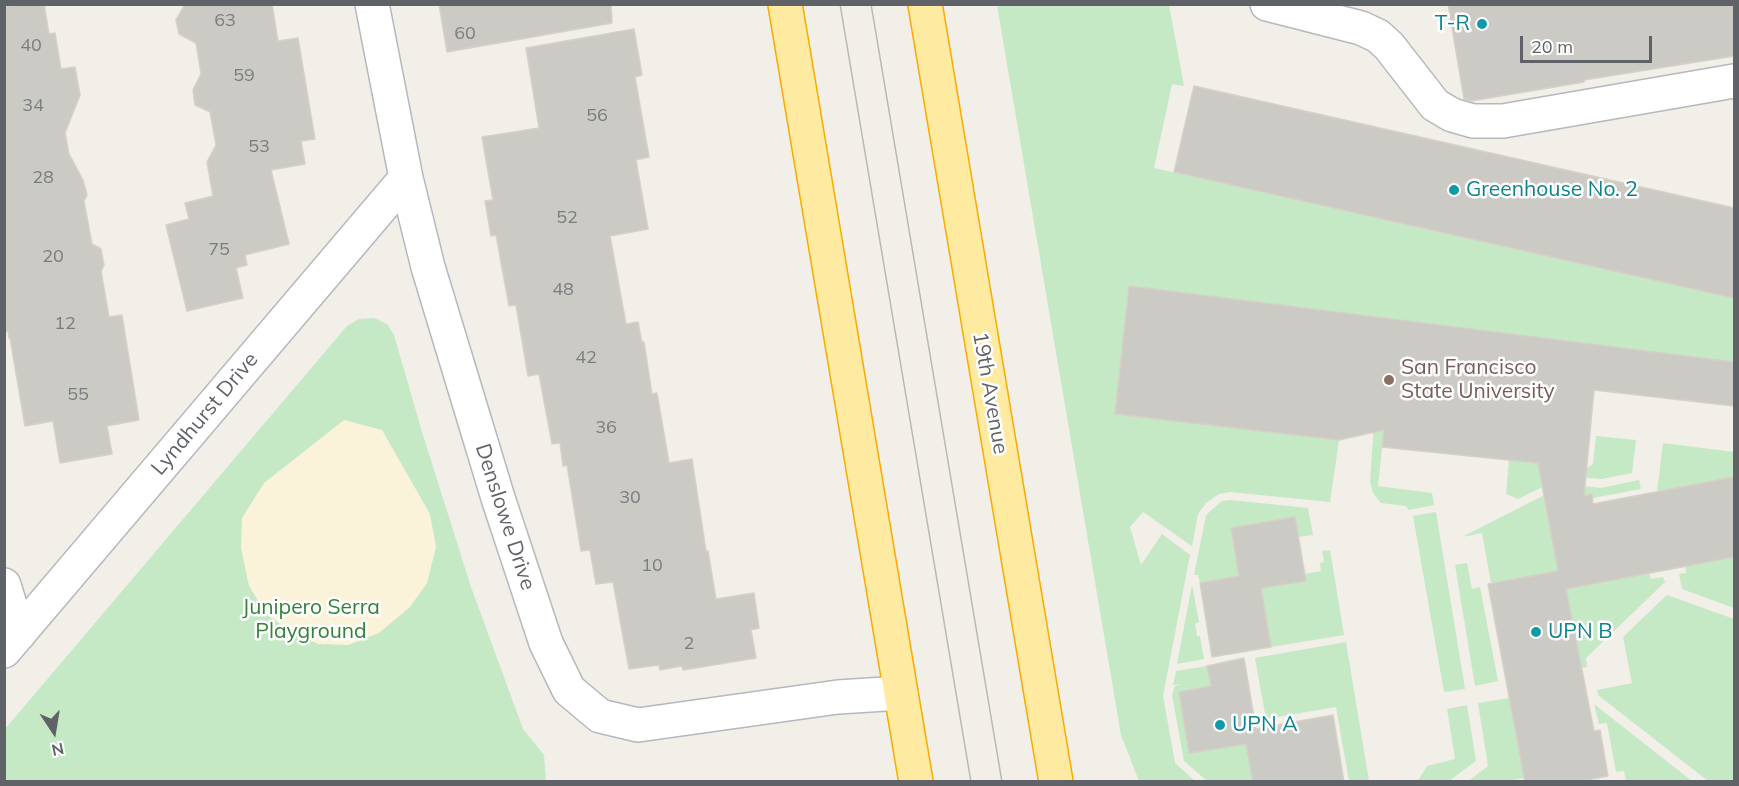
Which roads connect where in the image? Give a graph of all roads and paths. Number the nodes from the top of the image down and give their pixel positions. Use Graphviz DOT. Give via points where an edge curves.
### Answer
graph roads {
  1 [pos="372,4"];
  2 [pos="785,4"];
  3 [pos="925,4"];
  4 [pos="1267,4"];
  5 [pos="1734,81"];
  6 [pos="406,178"];
  7 [pos="4,585"];
  8 [pos="12,642"];
  9 [pos="902,693"];
  10 [pos="916,782"];
  11 [pos="1056,782"];
  1 -- 6 [label="street, Denslowe Drive"];
  2 -- 9 [label="highway"];
  3 -- 11 [label="highway, 19th Avenue"];
  4 -- 5 [label="street" via="1378,36 1436,105 1473,121 1503,121"];
  6 -- 8 [label="street, Lyndhurst Drive"];
  6 -- 9 [label="street, Denslowe Drive" via="428,267 498,498 546,643 569,690 600,716 638,725 838,697"];
  7 -- 8 [label="street"];
  9 -- 10 [label="highway"];
}
